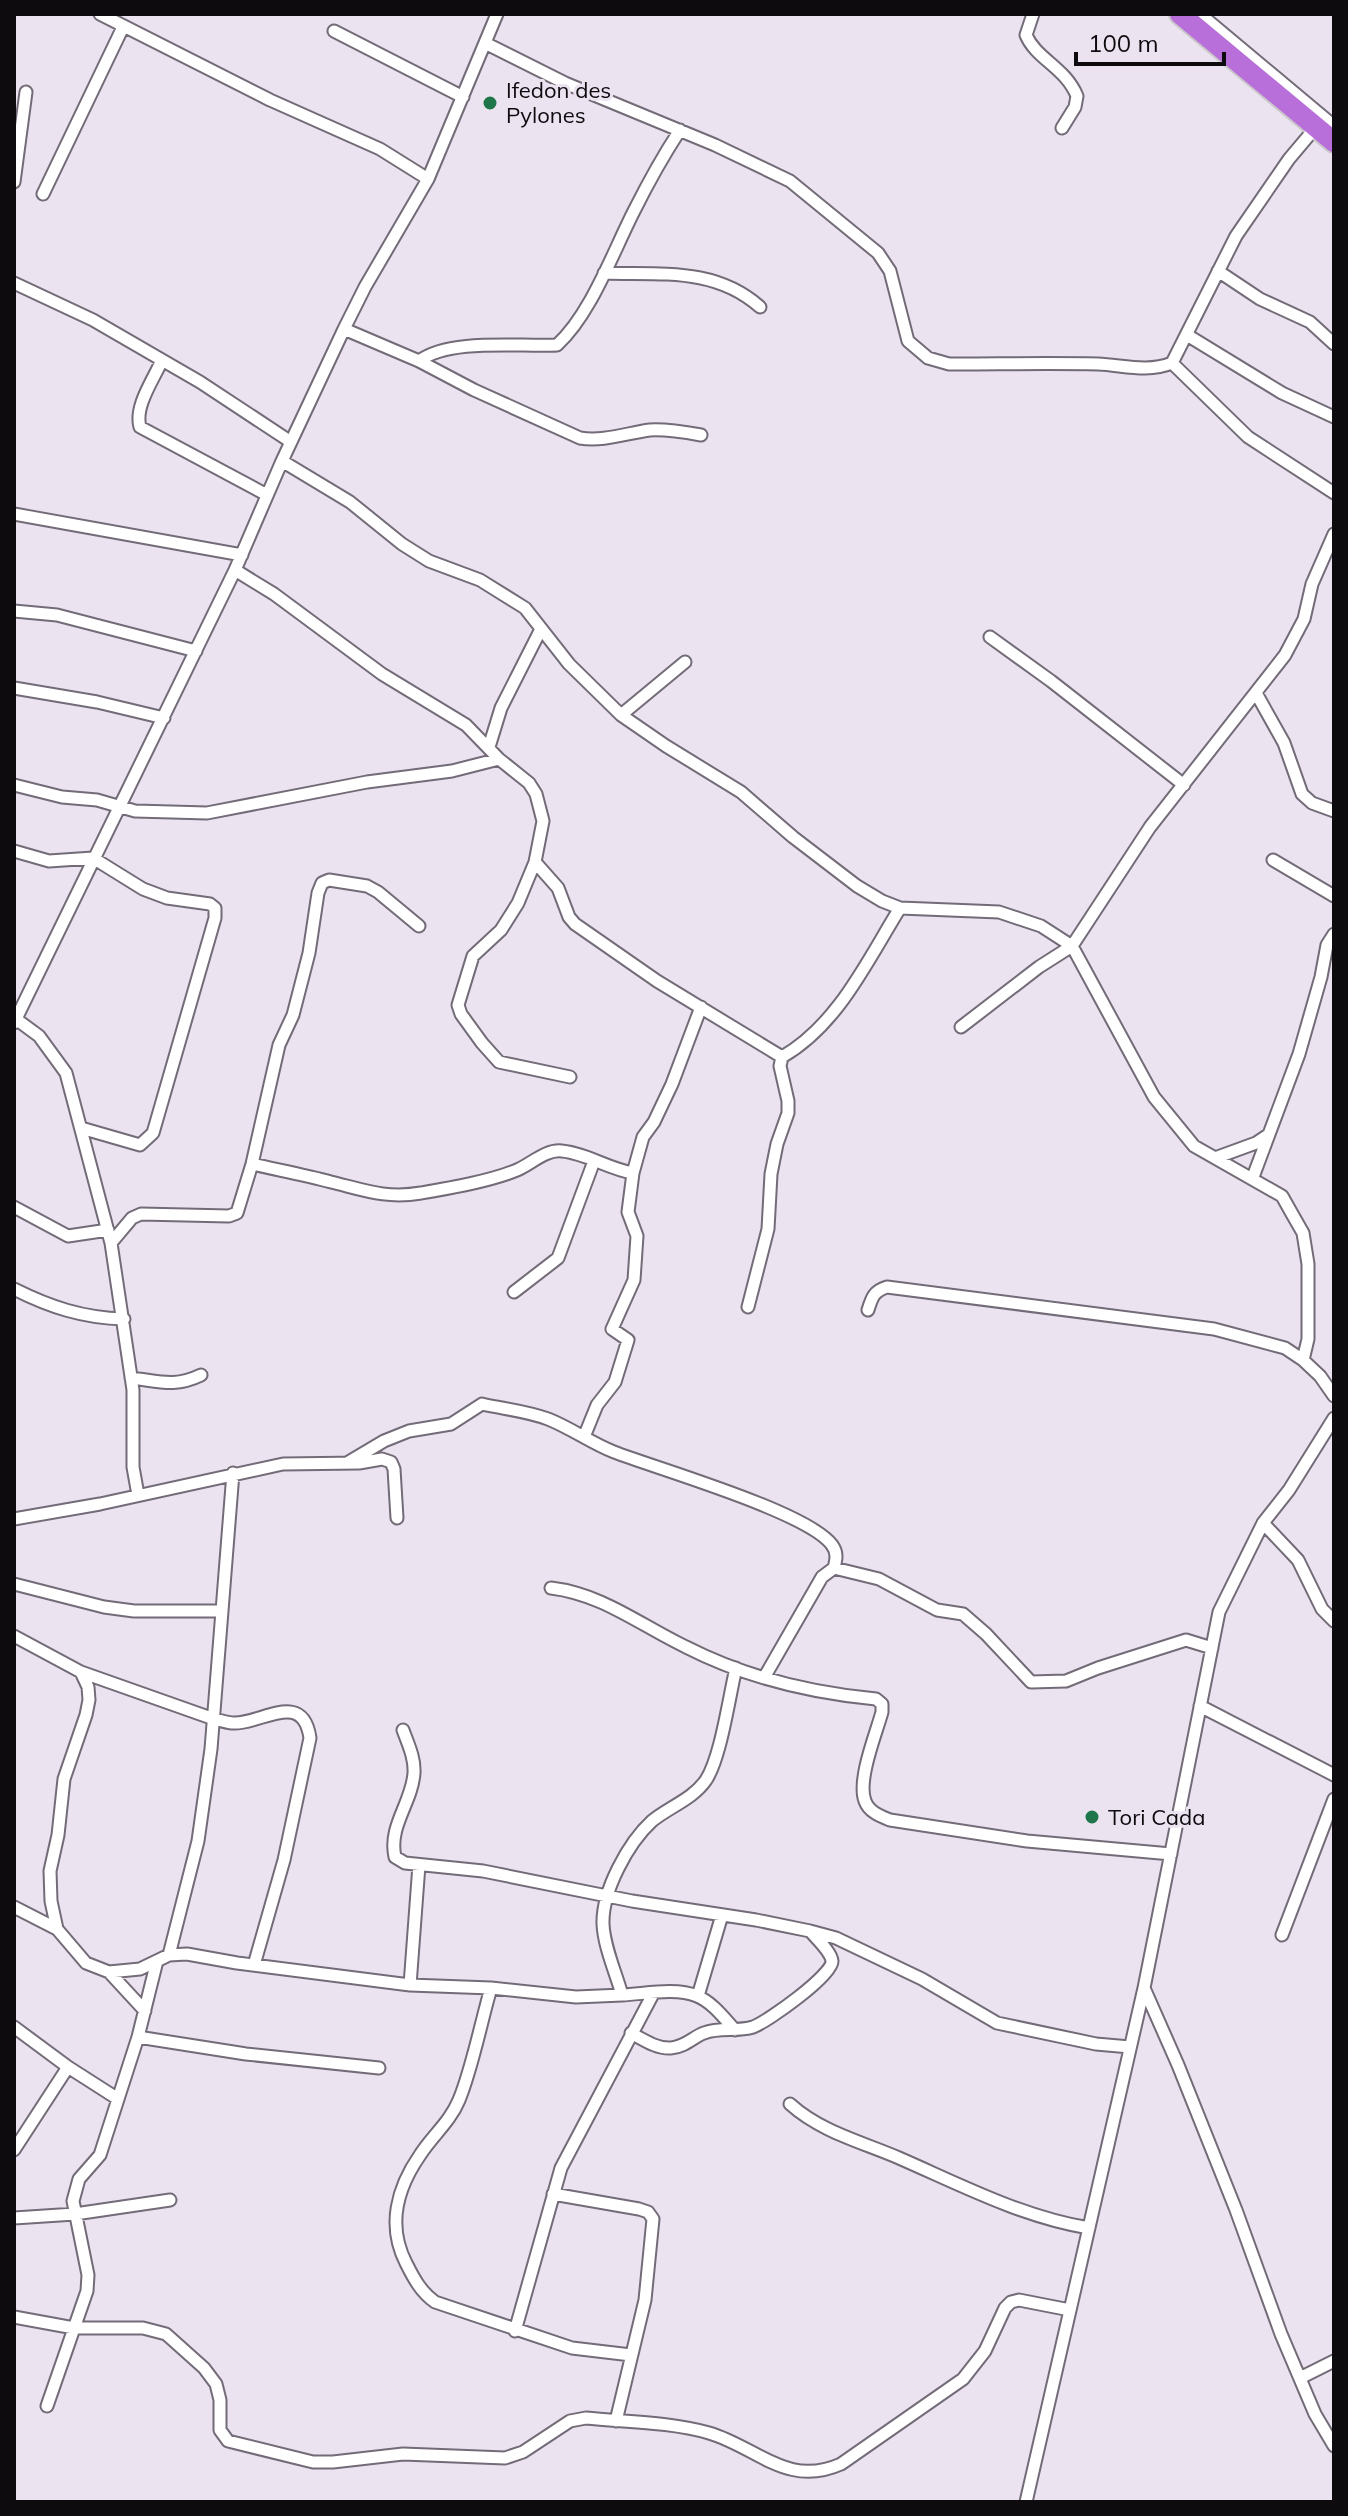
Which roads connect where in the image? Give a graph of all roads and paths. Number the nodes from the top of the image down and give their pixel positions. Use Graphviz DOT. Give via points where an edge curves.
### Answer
graph roads {
  1 [pos="100,14"];
  2 [pos="497,14"];
  3 [pos="1033,14"];
  4 [pos="1180,14"];
  5 [pos="1200,14"];
  6 [pos="123,27"];
  7 [pos="334,31"];
  8 [pos="485,43"];
  9 [pos="26,92"];
  10 [pos="463,97"];
  11 [pos="1062,128"];
  12 [pos="680,130"];
  13 [pos="1330,131"];
  14 [pos="428,179"];
  15 [pos="14,182"];
  16 [pos="43,194"];
  17 [pos="1218,271"];
  18 [pos="604,273"];
  19 [pos="14,283"];
  20 [pos="760,307"];
  21 [pos="344,329"];
  22 [pos="1187,335"];
  23 [pos="1334,344"];
  24 [pos="162,360"];
  25 [pos="419,361"];
  26 [pos="1172,363"];
  27 [pos="1334,417"];
  28 [pos="701,435"];
  29 [pos="291,442"];
  30 [pos="282,461"];
  31 [pos="1334,493"];
  32 [pos="267,495"];
  33 [pos="14,514"];
  34 [pos="1334,534"];
  35 [pos="242,555"];
  36 [pos="235,570"];
  37 [pos="14,611"];
  38 [pos="540,631"];
  39 [pos="990,637"];
  40 [pos="196,651"];
  41 [pos="685,662"];
  42 [pos="14,688"];
  43 [pos="1256,693"];
  44 [pos="621,715"];
  45 [pos="164,718"];
  46 [pos="489,747"];
  47 [pos="499,759"];
  48 [pos="14,785"];
  49 [pos="1184,785"];
  50 [pos="117,808"];
  51 [pos="1334,811"];
  52 [pos="14,851"];
  53 [pos="93,858"];
  54 [pos="1273,860"];
  55 [pos="535,862"];
  56 [pos="1334,896"];
  57 [pos="900,908"];
  58 [pos="419,926"];
  59 [pos="1334,934"];
  60 [pos="1072,946"];
  61 [pos="701,1007"];
  62 [pos="15,1021"];
  63 [pos="961,1027"];
  64 [pos="782,1057"];
  65 [pos="570,1077"];
  66 [pos="81,1128"];
  67 [pos="1269,1134"];
  68 [pos="1215,1158"];
  69 [pos="594,1161"];
  70 [pos="252,1164"];
  71 [pos="633,1173"];
  72 [pos="1253,1177"];
  73 [pos="14,1207"];
  74 [pos="108,1230"];
  75 [pos="111,1243"];
  76 [pos="14,1289"];
  77 [pos="514,1292"];
  78 [pos="748,1307"];
  79 [pos="868,1310"];
  80 [pos="124,1319"];
  81 [pos="1303,1360"];
  82 [pos="201,1375"];
  83 [pos="131,1378"];
  84 [pos="1334,1396"];
  85 [pos="1334,1418"];
  86 [pos="584,1437"];
  87 [pos="347,1463"];
  88 [pos="233,1473"];
  89 [pos="138,1495"];
  90 [pos="397,1518"];
  91 [pos="14,1519"];
  92 [pos="1263,1523"];
  93 [pos="834,1568"];
  94 [pos="14,1584"];
  95 [pos="551,1588"];
  96 [pos="221,1611"];
  97 [pos="1334,1621"];
  98 [pos="16,1642"];
  99 [pos="1212,1648"];
  100 [pos="736,1668"];
  101 [pos="81,1672"];
  102 [pos="765,1676"];
  103 [pos="1200,1706"];
  104 [pos="214,1719"];
  105 [pos="403,1730"];
  106 [pos="1334,1775"];
  107 [pos="1334,1799"];
  108 [pos="1171,1854"];
  109 [pos="419,1865"];
  110 [pos="606,1895"];
  111 [pos="14,1907"];
  112 [pos="722,1915"];
  113 [pos="57,1929"];
  114 [pos="810,1931"];
  115 [pos="1282,1935"];
  116 [pos="169,1955"];
  117 [pos="157,1961"];
  118 [pos="254,1965"];
  119 [pos="109,1972"];
  120 [pos="410,1985"];
  121 [pos="491,1988"];
  122 [pos="1144,1988"];
  123 [pos="653,1994"];
  124 [pos="622,1995"];
  125 [pos="698,1996"];
  126 [pos="145,2011"];
  127 [pos="14,2027"];
  128 [pos="735,2030"];
  129 [pos="631,2033"];
  130 [pos="138,2037"];
  131 [pos="1130,2047"];
  132 [pos="68,2067"];
  133 [pos="379,2068"];
  134 [pos="118,2099"];
  135 [pos="790,2104"];
  136 [pos="14,2150"];
  137 [pos="553,2194"];
  138 [pos="170,2200"];
  139 [pos="75,2214"];
  140 [pos="14,2218"];
  141 [pos="1089,2228"];
  142 [pos="1070,2310"];
  143 [pos="14,2317"];
  144 [pos="74,2328"];
  145 [pos="515,2331"];
  146 [pos="631,2355"];
  147 [pos="1334,2361"];
  148 [pos="1300,2378"];
  149 [pos="47,2406"];
  150 [pos="616,2421"];
  151 [pos="1334,2446"];
  152 [pos="1026,2502"];
  1 -- 6 [label="street"];
  2 -- 8 [label="street"];
  3 -- 11 [label="street" via="1026,35 1030,43 1062,71 1077,96"];
  4 -- 13 [label="highway"];
  5 -- 13 [label="street"];
  6 -- 14 [label="street" via="380,149"];
  6 -- 16 [label="street"];
  7 -- 10 [label="street"];
  8 -- 10 [label="street"];
  8 -- 12 [label="street"];
  9 -- 15 [label="street"];
  10 -- 14 [label="street"];
  12 -- 18 [label="street"];
  12 -- 26 [label="street" via="790,181 860,236 890,271 908,341 928,358 949,364 1147,369"];
  13 -- 17 [label="street" via="1253,209"];
  14 -- 21 [label="street"];
  17 -- 22 [label="street"];
  17 -- 23 [label="street" via="1260,299 1310,322"];
  18 -- 20 [label="street" via="693,276 728,284"];
  18 -- 25 [label="street" via="557,345 472,346 429,353"];
  19 -- 24 [label="street"];
  21 -- 25 [label="street"];
  21 -- 29 [label="street"];
  22 -- 26 [label="street"];
  22 -- 27 [label="street" via="1282,393"];
  24 -- 29 [label="street"];
  24 -- 32 [label="street" via="140,407 140,427"];
  25 -- 28 [label="street" via="580,438 651,430"];
  26 -- 31 [label="street" via="1248,437"];
  29 -- 30 [label="street"];
  30 -- 32 [label="street"];
  30 -- 38 [label="street" via="350,502 429,561 480,580 525,608"];
  32 -- 35 [label="street"];
  33 -- 35 [label="street"];
  34 -- 43 [label="street" via="1312,584 1304,619"];
  35 -- 36 [label="street"];
  36 -- 40 [label="street"];
  36 -- 46 [label="street" via="382,674 466,725"];
  37 -- 40 [label="street" via="57,615"];
  38 -- 44 [label="street"];
  38 -- 46 [label="street" via="501,708"];
  39 -- 49 [label="street"];
  40 -- 45 [label="street"];
  41 -- 44 [label="street"];
  42 -- 45 [label="street"];
  43 -- 49 [label="street"];
  43 -- 51 [label="street" via="1284,743 1302,794"];
  44 -- 57 [label="street" via="741,792 857,886"];
  45 -- 50 [label="street"];
  46 -- 47 [label="street"];
  47 -- 50 [label="street" via="207,813"];
  47 -- 55 [label="street" via="529,783 542,810"];
  48 -- 50 [label="street"];
  49 -- 60 [label="street" via="1142,838"];
  50 -- 53 [label="street"];
  52 -- 53 [label="street" via="49,861"];
  53 -- 62 [label="street"];
  53 -- 66 [label="street" via="143,889 210,904 215,918 153,1133 140,1145"];
  54 -- 56 [label="street"];
  55 -- 61 [label="street" via="558,888 575,924"];
  55 -- 65 [label="street" via="501,930 473,956 458,1005 499,1062"];
  57 -- 60 [label="street" via="999,912 1041,926"];
  57 -- 64 [label="street" via="832,1015"];
  58 -- 70 [label="street" via="367,886 322,883 309,953 293,1015 279,1045"];
  59 -- 67 [label="street"];
  60 -- 63 [label="street"];
  60 -- 68 [label="street" via="1154,1097 1194,1146"];
  61 -- 64 [label="street"];
  61 -- 71 [label="street" via="672,1084 643,1137"];
  62 -- 66 [label="street" via="39,1036 66,1073"];
  64 -- 78 [label="street" via="788,1113 777,1144 768,1229"];
  66 -- 74 [label="street"];
  67 -- 68 [label="street"];
  67 -- 72 [label="street"];
  68 -- 72 [label="street"];
  69 -- 70 [label="street" via="549,1152 493,1177 393,1196"];
  69 -- 71 [label="street"];
  69 -- 77 [label="street" via="558,1258"];
  70 -- 75 [label="street" via="237,1213 141,1214"];
  71 -- 86 [label="street" via="628,1212 637,1236 634,1280 612,1329 628,1340 615,1382 597,1405"];
  72 -- 81 [label="street" via="1282,1196 1303,1233 1308,1339"];
  73 -- 74 [label="street" via="68,1236"];
  74 -- 75 [label="street"];
  75 -- 80 [label="street"];
  76 -- 80 [label="street" via="50,1307"];
  79 -- 81 [label="street" via="873,1295 887,1287 994,1299 1214,1329 1285,1348"];
  80 -- 83 [label="street"];
  81 -- 84 [label="street"];
  82 -- 83 [label="street" via="170,1384"];
  83 -- 89 [label="street"];
  85 -- 92 [label="street"];
  86 -- 87 [label="street" via="533,1414 482,1404 451,1424 409,1431"];
  86 -- 93 [label="street" via="795,1521 834,1547"];
  87 -- 88 [label="street" via="283,1464"];
  87 -- 90 [label="street" via="391,1462"];
  88 -- 89 [label="street"];
  88 -- 96 [label="street"];
  89 -- 91 [label="street"];
  92 -- 97 [label="street" via="1298,1560 1322,1609"];
  92 -- 99 [label="street" via="1219,1612"];
  93 -- 99 [label="street" via="879,1579 937,1610 963,1614 1031,1682 1066,1681 1186,1640"];
  93 -- 102 [label="street" via="822,1577"];
  94 -- 96 [label="street" via="134,1611"];
  95 -- 100 [label="street" via="594,1598"];
  96 -- 104 [label="street"];
  98 -- 101 [label="street"];
  99 -- 103 [label="street"];
  100 -- 102 [label="street"];
  100 -- 110 [label="street" via="705,1781 651,1822 621,1863"];
  101 -- 104 [label="street"];
  101 -- 113 [label="street" via="89,1700 64,1779 50,1871"];
  102 -- 108 [label="street" via="802,1689 882,1704 862,1783 865,1802 875,1814 1027,1841"];
  103 -- 106 [label="street"];
  103 -- 108 [label="street"];
  104 -- 116 [label="street" via="198,1841"];
  104 -- 118 [label="street" via="234,1723 289,1711 302,1718 310,1738"];
  105 -- 109 [label="street" via="414,1769 393,1846 395,1857"];
  107 -- 115 [label="street"];
  108 -- 122 [label="street"];
  109 -- 110 [label="street" via="483,1871"];
  109 -- 120 [label="street"];
  110 -- 112 [label="street"];
  110 -- 124 [label="street" via="603,1925"];
  111 -- 113 [label="street"];
  112 -- 114 [label="street"];
  112 -- 125 [label="street"];
  113 -- 119 [label="street" via="86,1963"];
  114 -- 128 [label="street" via="832,1958 829,1971 768,2019"];
  114 -- 131 [label="street" via="922,1979 997,2023"];
  116 -- 117 [label="street"];
  116 -- 118 [label="street"];
  117 -- 119 [label="street" via="140,1969"];
  117 -- 126 [label="street"];
  118 -- 120 [label="street"];
  119 -- 126 [label="street"];
  120 -- 121 [label="street"];
  121 -- 124 [label="street" via="576,1997"];
  121 -- 145 [label="street" via="459,2101 399,2190 395,2221 397,2246 426,2296"];
  122 -- 131 [label="street"];
  122 -- 148 [label="street"];
  123 -- 124 [label="street"];
  123 -- 125 [label="street"];
  123 -- 129 [label="street"];
  125 -- 128 [label="street"];
  126 -- 130 [label="street"];
  127 -- 132 [label="street"];
  128 -- 129 [label="street" via="712,2030 671,2048"];
  129 -- 137 [label="street" via="561,2168"];
  130 -- 133 [label="street"];
  130 -- 134 [label="street"];
  131 -- 141 [label="street"];
  132 -- 134 [label="street"];
  132 -- 136 [label="street"];
  134 -- 139 [label="street" via="100,2155 74,2189"];
  135 -- 141 [label="street" via="821,2127 1006,2204 1057,2223"];
  137 -- 145 [label="street"];
  137 -- 146 [label="street" via="639,2209 653,2219 645,2300"];
  138 -- 139 [label="street"];
  139 -- 140 [label="street"];
  139 -- 144 [label="street" via="88,2275"];
  141 -- 142 [label="street"];
  142 -- 150 [label="street" via="1011,2302 963,2379 823,2472 780,2468 708,2433"];
  142 -- 152 [label="street"];
  143 -- 144 [label="street"];
  144 -- 149 [label="street"];
  144 -- 150 [label="street" via="143,2328 166,2334 216,2384 223,2437 313,2462 403,2454 505,2458 570,2421"];
  145 -- 146 [label="street" via="572,2348"];
  146 -- 150 [label="street"];
  147 -- 148 [label="street"];
  148 -- 151 [label="street"];
}
